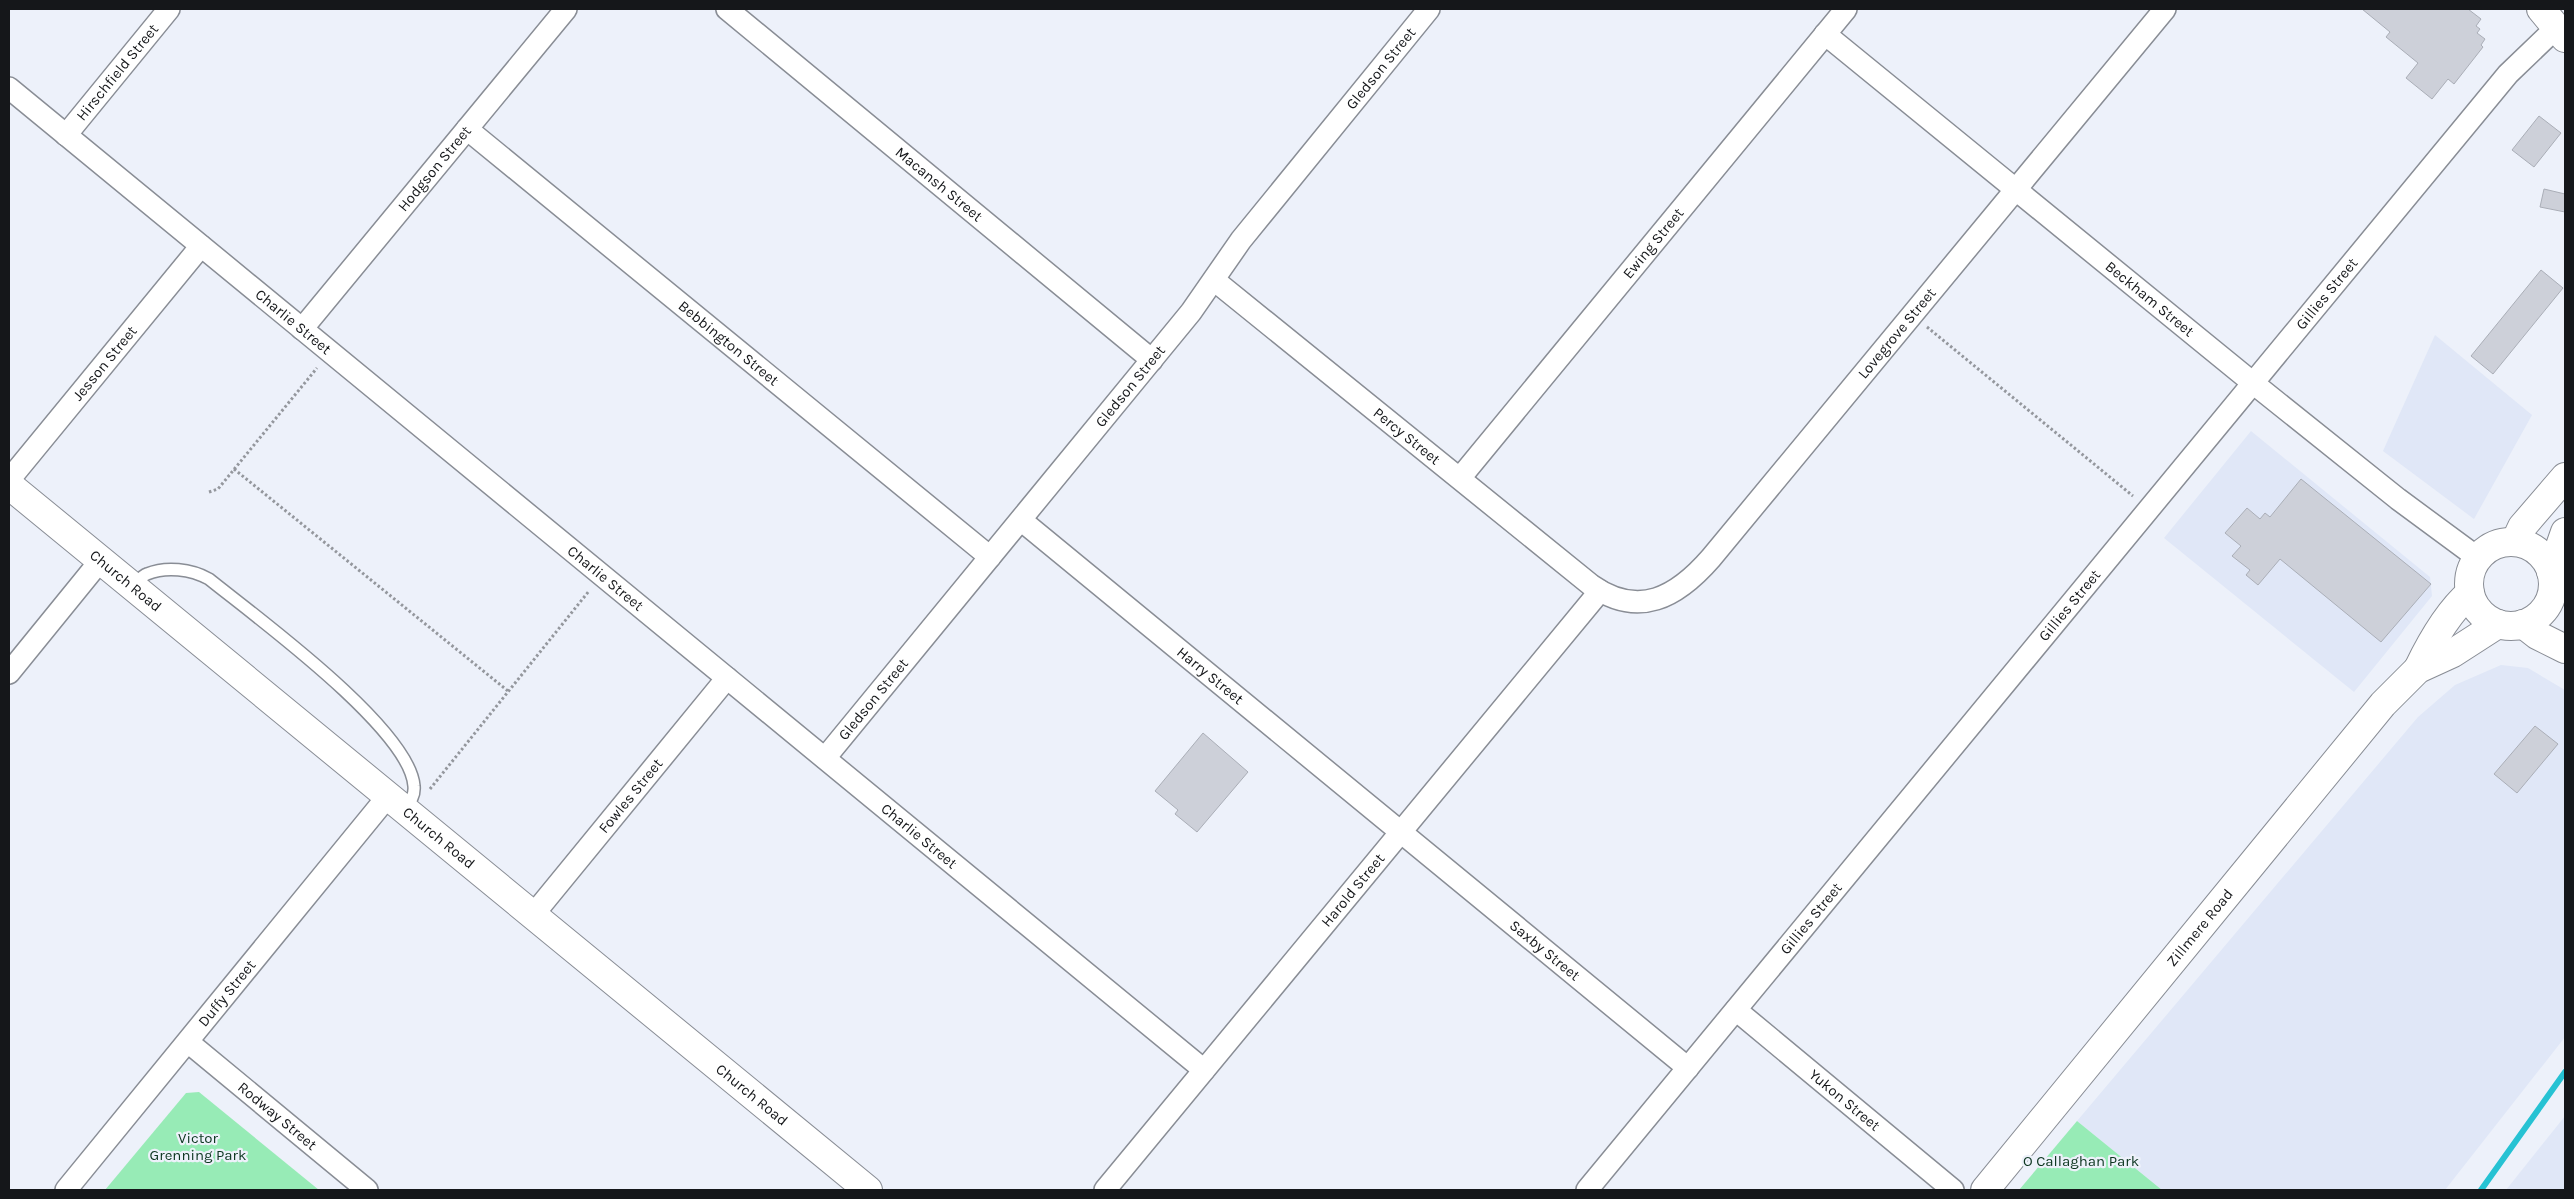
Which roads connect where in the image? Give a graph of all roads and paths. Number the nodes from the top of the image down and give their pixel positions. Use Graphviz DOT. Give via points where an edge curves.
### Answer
graph roads {
  1 [pos="170,9"];
  2 [pos="566,9"];
  3 [pos="727,9"];
  4 [pos="1429,9"];
  5 [pos="1846,9"];
  6 [pos="2165,9"];
  7 [pos="2554,25"];
  8 [pos="1825,34"];
  9 [pos="9,88"];
  10 [pos="467,129"];
  11 [pos="66,135"];
  12 [pos="2016,189"];
  13 [pos="201,246"];
  14 [pos="1214,280"];
  15 [pos="1926,326"];
  16 [pos="302,329"];
  17 [pos="330,352"];
  18 [pos="1152,360"];
  19 [pos="2253,383"];
  20 [pos="234,469"];
  21 [pos="2565,477"];
  22 [pos="1460,478"];
  23 [pos="9,480"];
  24 [pos="9,485"];
  25 [pos="209,492"];
  26 [pos="2149,509"];
  27 [pos="1021,520"];
  28 [pos="2565,532"];
  29 [pos="2515,542"];
  30 [pos="990,558"];
  31 [pos="2478,558"];
  32 [pos="100,561"];
  33 [pos="602,575"];
  34 [pos="2557,584"];
  35 [pos="132,587"];
  36 [pos="1600,591"];
  37 [pos="2470,593"];
  38 [pos="2511,624"];
  39 [pos="2565,649"];
  40 [pos="2418,669"];
  41 [pos="9,672"];
  42 [pos="727,678"];
  43 [pos="508,691"];
  44 [pos="825,758"];
  45 [pos="405,800"];
  46 [pos="1400,833"];
  47 [pos="533,915"];
  48 [pos="1736,1010"];
  49 [pos="188,1042"];
  50 [pos="1688,1068"];
  51 [pos="1204,1070"];
  52 [pos="66,1190"];
  53 [pos="367,1190"];
  54 [pos="868,1190"];
  55 [pos="1105,1190"];
  56 [pos="1587,1190"];
  57 [pos="1953,1190"];
  58 [pos="1985,1190"];
  1 -- 11 [label="street, Hirschfield Street"];
  2 -- 10 [label="street, Hodgson Street"];
  3 -- 18 [label="street, Macansh Street"];
  4 -- 14 [label="street, Gledson Street" via="1241,240"];
  5 -- 8 [label="street, Ewing Street"];
  6 -- 12 [label="street, Lovegrove Street"];
  7 -- 19 [label="street, Gillies Street" via="2508,74"];
  8 -- 12 [label="street, Beckham Street"];
  8 -- 22 [label="street, Ewing Street"];
  9 -- 11 [label="street, Charlie Street"];
  10 -- 16 [label="street, Hodgson Street"];
  10 -- 30 [label="street, Bebbington Street"];
  11 -- 13 [label="street, Charlie Street"];
  12 -- 19 [label="street, Beckham Street"];
  12 -- 36 [label="street, Lovegrove Street" via="1691,580 1661,598 1641,603 1622,601"];
  13 -- 16 [label="street, Charlie Street"];
  13 -- 23 [label="street, Jesson Street"];
  14 -- 18 [label="street, Gledson Street"];
  14 -- 22 [label="street, Percy Street"];
  15 -- 26 [label="path"];
  16 -- 17 [label="street, Charlie Street"];
  17 -- 20 [label="path"];
  17 -- 33 [label="street, Charlie Street"];
  18 -- 27 [label="street, Gledson Street"];
  19 -- 26 [label="street, Gillies Street"];
  19 -- 31 [label="street, Beckham Street" via="2398,499"];
  20 -- 25 [label="path" via="218,489"];
  20 -- 43 [label="path"];
  21 -- 29 [label="main road" via="2522,527"];
  22 -- 36 [label="street, Percy Street"];
  24 -- 32 [label="main road, Church Road"];
  26 -- 48 [label="street, Gillies Street"];
  27 -- 30 [label="street, Gledson Street"];
  27 -- 46 [label="street, Harry Street"];
  28 -- 34 [label="main road"];
  29 -- 31 [label="main road" via="2495,545"];
  29 -- 34 [label="main road" via="2538,551"];
  30 -- 44 [label="street, Gledson Street"];
  31 -- 37 [label="main road" via="2470,574"];
  32 -- 35 [label="main road, Church Road"];
  32 -- 41 [label="street"];
  33 -- 42 [label="street, Charlie Street"];
  33 -- 43 [label="path"];
  34 -- 38 [label="main road" via="2545,609 2535,618"];
  35 -- 45 [label="main road, Church Road"];
  35 -- 45 [label="lane" via="142,577 173,570 209,578 331,676 387,734 412,775 413,798"];
  36 -- 46 [label="street, Harold Street"];
  37 -- 38 [label="main road" via="2480,612"];
  37 -- 40 [label="main road, Zillmere Road" via="2458,603 2433,639"];
  38 -- 39 [label="main road"];
  38 -- 40 [label="main road, Zillmere Road"];
  40 -- 58 [label="main road, Zillmere Road" via="2360,732"];
  42 -- 44 [label="street, Charlie Street"];
  42 -- 47 [label="street, Fowles Street"];
  43 -- 45 [label="path"];
  44 -- 51 [label="street, Charlie Street"];
  45 -- 47 [label="main road, Church Road"];
  45 -- 49 [label="street, Duffy Street"];
  46 -- 50 [label="street, Saxby Street"];
  46 -- 51 [label="street, Harold Street"];
  47 -- 54 [label="main road, Church Road"];
  48 -- 50 [label="street, Gillies Street"];
  48 -- 57 [label="street, Yukon Street"];
  49 -- 52 [label="street, Duffy Street"];
  49 -- 53 [label="street, Rodway Street"];
  50 -- 56 [label="street, Gillies Street"];
  51 -- 55 [label="street, Harold Street"];
}
